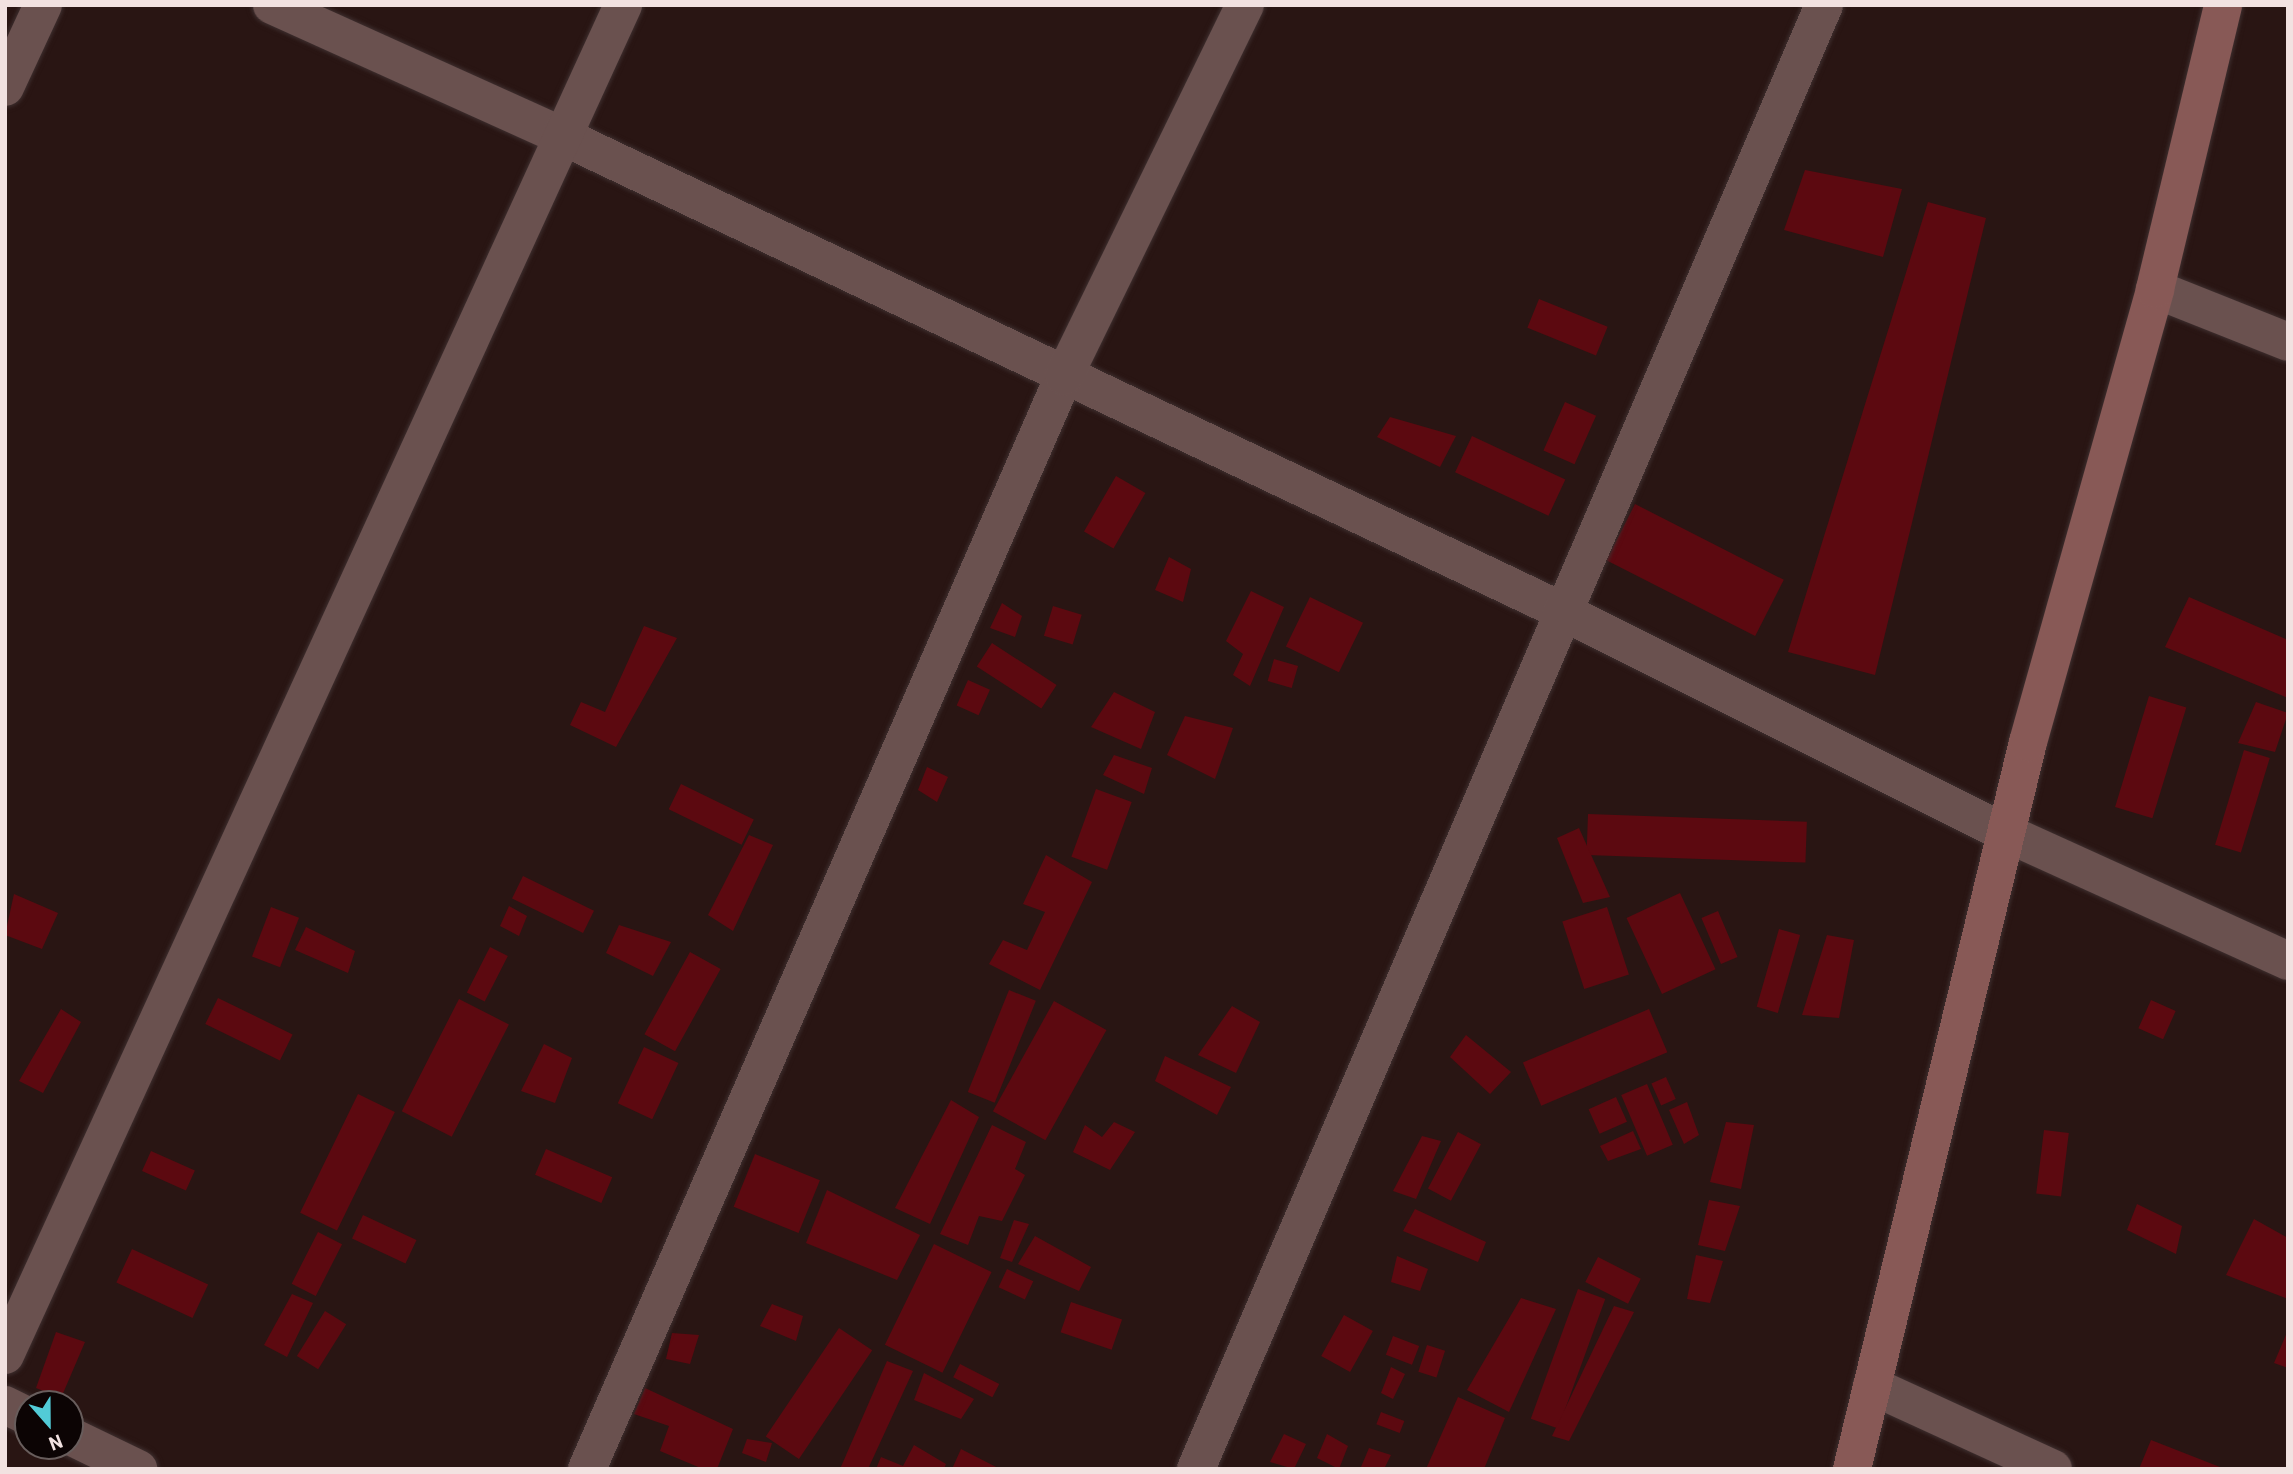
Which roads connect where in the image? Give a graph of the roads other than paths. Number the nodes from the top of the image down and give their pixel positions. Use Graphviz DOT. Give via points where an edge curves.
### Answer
graph roads {
  1 [pos="43,5"];
  2 [pos="272,5"];
  3 [pos="623,5"];
  4 [pos="1245,5"];
  5 [pos="1824,5"];
  6 [pos="2224,5"];
  7 [pos="5,87"];
  8 [pos="560,135"];
  9 [pos="2155,289"];
  10 [pos="2288,342"];
  11 [pos="1064,376"];
  12 [pos="1562,611"];
  13 [pos="2006,834"];
  14 [pos="2288,961"];
  15 [pos="5,1355"];
  16 [pos="1872,1386"];
  17 [pos="84,1443"];
  18 [pos="138,1469"];
  19 [pos="587,1469"];
  20 [pos="1196,1469"];
  21 [pos="1852,1469"];
  22 [pos="2053,1469"];
  1 -- 7 [label="street"];
  2 -- 8 [label="street"];
  3 -- 8 [label="street"];
  4 -- 11 [label="street"];
  5 -- 12 [label="street"];
  6 -- 9 [label="street"];
  8 -- 11 [label="street"];
  8 -- 15 [label="street"];
  9 -- 10 [label="street"];
  9 -- 13 [label="street"];
  11 -- 12 [label="street"];
  11 -- 19 [label="street"];
  12 -- 13 [label="street"];
  12 -- 20 [label="street"];
  13 -- 14 [label="street"];
  13 -- 16 [label="street"];
  16 -- 21 [label="street"];
  16 -- 22 [label="street"];
  17 -- 18 [label="street"];
}
